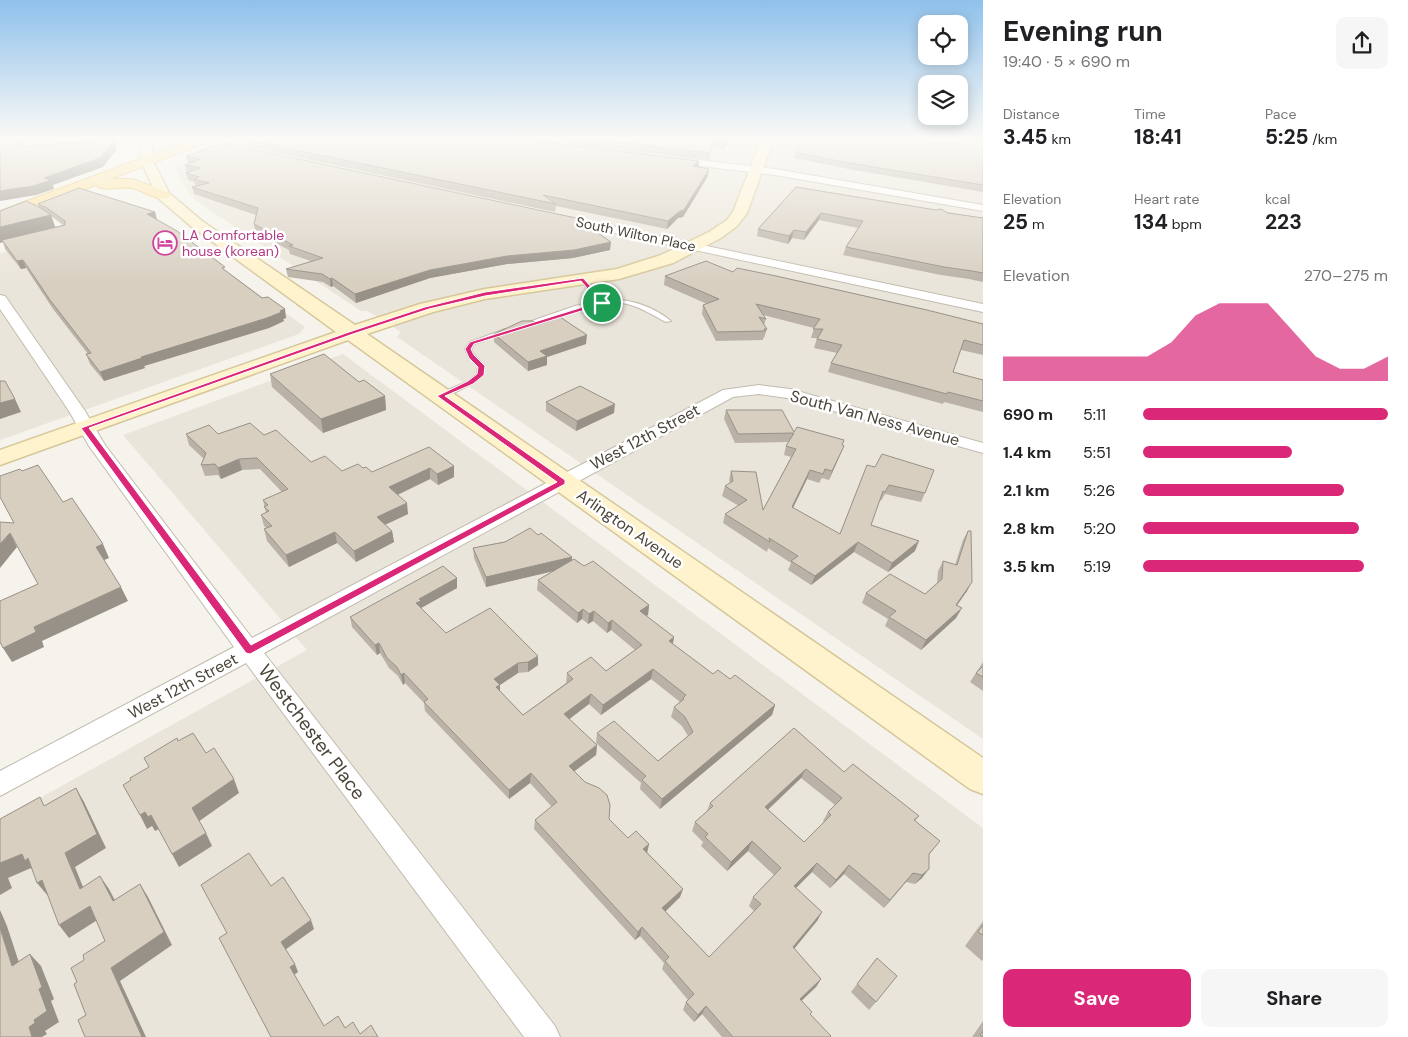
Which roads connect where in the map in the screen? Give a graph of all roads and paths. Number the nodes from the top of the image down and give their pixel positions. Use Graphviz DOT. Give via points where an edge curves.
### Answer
graph roads {
  1 [pos="80,186"];
  2 [pos="95,186"];
  3 [pos="145,186"];
  4 [pos="159,186"];
  5 [pos="749,186"];
  6 [pos="857,186"];
  7 [pos="60,194"];
  8 [pos="163,195"];
  9 [pos="983,208"];
  10 [pos="0,216"];
  11 [pos="550,216"];
  12 [pos="693,247"];
  13 [pos="583,279"];
  14 [pos="0,299"];
  15 [pos="602,303"];
  16 [pos="983,308"];
  17 [pos="668,321"];
  18 [pos="351,333"];
  19 [pos="766,389"];
  20 [pos="440,396"];
  21 [pos="85,428"];
  22 [pos="983,448"];
  23 [pos="0,458"];
  24 [pos="562,482"];
  25 [pos="250,650"];
  26 [pos="983,778"];
  27 [pos="0,784"];
  28 [pos="544,1037"];
  1 -- 7 [label="main road"];
  2 -- 7 [label="main road"];
  3 -- 8 [label="main road"];
  4 -- 8 [label="main road, Arlington Avenue"];
  5 -- 12 [label="main road" via="740,213 732,223"];
  6 -- 9 [label="street"];
  7 -- 10 [label="main road" via="27,209"];
  8 -- 18 [label="main road, Arlington Avenue" via="197,224"];
  11 -- 12 [label="street, South Wilton Place"];
  12 -- 13 [label="main road" via="644,268"];
  12 -- 16 [label="street, South Wilton Place"];
  13 -- 15 [label="lane"];
  13 -- 18 [label="main road" via="485,294 427,308"];
  14 -- 21 [label="street, Westchester Place" via="77,411"];
  15 -- 17 [label="lane" via="630,302"];
  15 -- 20 [label="lane" via="472,343 468,349 482,366 480,375"];
  18 -- 20 [label="main road, Arlington Avenue"];
  18 -- 21 [label="main road"];
  19 -- 22 [label="street, South Van Ness Avenue"];
  19 -- 24 [label="street, West 12th Street" via="728,393"];
  20 -- 24 [label="main road, Arlington Avenue"];
  21 -- 23 [label="main road"];
  21 -- 25 [label="street, Westchester Place"];
  24 -- 25 [label="street, West 12th Street"];
  24 -- 26 [label="main road, Arlington Avenue"];
  25 -- 27 [label="street, West 12th Street"];
  25 -- 28 [label="street, Westchester Place"];
}
